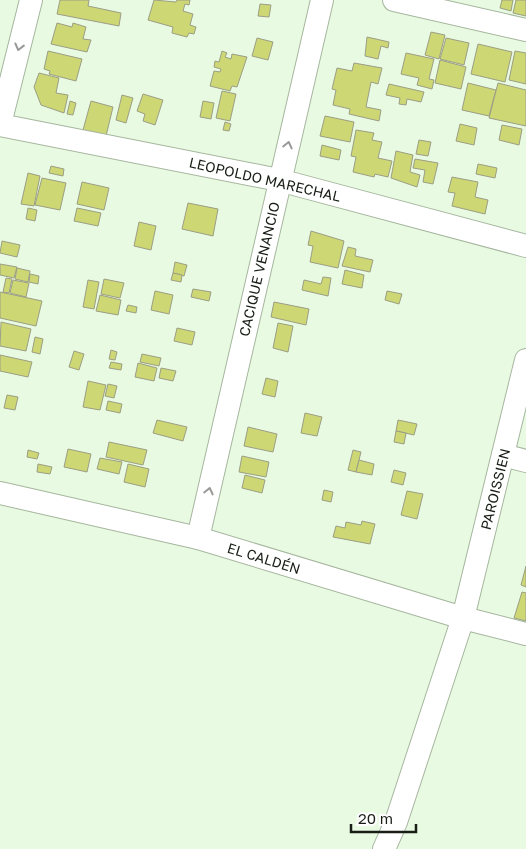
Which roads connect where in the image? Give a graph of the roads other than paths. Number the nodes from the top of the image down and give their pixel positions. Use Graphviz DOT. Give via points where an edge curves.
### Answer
graph roads {
  1 [pos="30,0"];
  2 [pos="322,0"];
  3 [pos="394,0"];
  4 [pos="526,30"];
  5 [pos="0,124"];
  6 [pos="280,180"];
  7 [pos="526,246"];
  8 [pos="526,360"];
  9 [pos="503,455"];
  10 [pos="526,461"];
  11 [pos="0,493"];
  12 [pos="198,538"];
  13 [pos="463,618"];
  14 [pos="526,634"];
  15 [pos="384,849"];
  1 -- 5 [label="street, one-way"];
  6 -- 2 [label="street, CACIQUE VENANCIO, one-way"];
  3 -- 4 [label="street"];
  5 -- 6 [label="street, LEOPOLDO MARECHAL"];
  6 -- 7 [label="street, LEOPOLDO MARECHAL"];
  12 -- 6 [label="street, CACIQUE VENANCIO, one-way"];
  8 -- 9 [label="street, PAROISSIEN"];
  9 -- 10 [label="street"];
  9 -- 13 [label="street, PAROISSIEN"];
  11 -- 12 [label="street, EL CALDÉN"];
  12 -- 13 [label="street, EL CALDÉN"];
  13 -- 14 [label="street, EL CALDÉN"];
  13 -- 15 [label="street, PAROISSIEN" via="396,822"];
}
